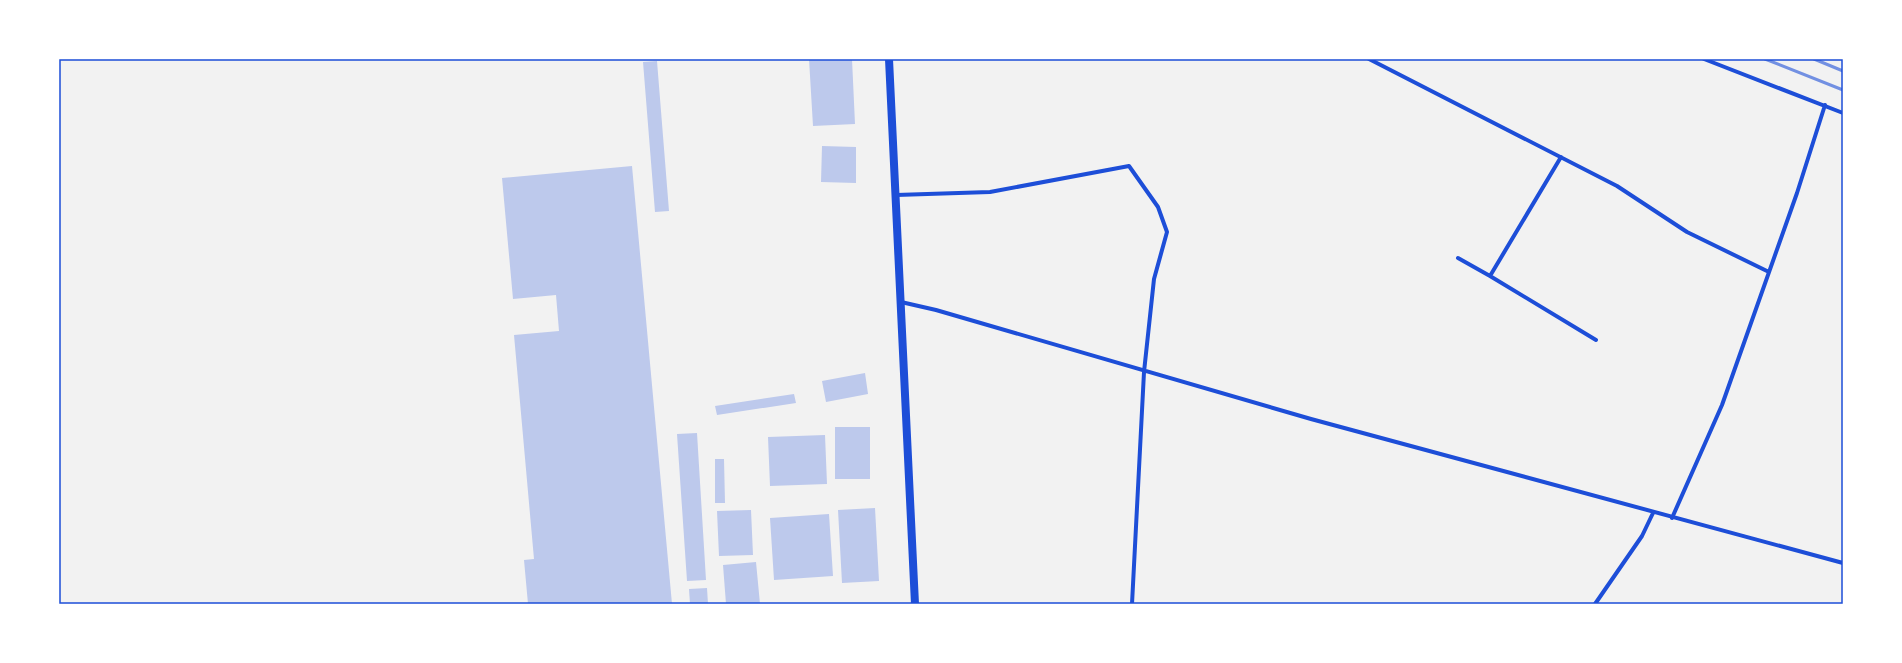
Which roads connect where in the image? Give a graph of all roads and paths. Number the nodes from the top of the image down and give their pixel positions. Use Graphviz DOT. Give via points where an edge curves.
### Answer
graph roads {
  1 [pos="889,59"];
  2 [pos="1369,59"];
  3 [pos="1704,59"];
  4 [pos="1825,105"];
  5 [pos="1843,113"];
  6 [pos="1561,158"];
  7 [pos="896,195"];
  8 [pos="1458,258"];
  9 [pos="1769,272"];
  10 [pos="1490,276"];
  11 [pos="900,302"];
  12 [pos="1596,340"];
  13 [pos="1144,372"];
  14 [pos="1653,513"];
  15 [pos="1672,518"];
  16 [pos="1843,563"];
  17 [pos="915,604"];
  18 [pos="1132,604"];
  19 [pos="1595,604"];
  1 -- 7 [label="main road"];
  2 -- 6 [label="street"];
  3 -- 4 [label="street"];
  4 -- 5 [label="street"];
  4 -- 9 [label="street"];
  6 -- 9 [label="street" via="1617,186 1687,232"];
  6 -- 10 [label="street"];
  7 -- 11 [label="main road"];
  7 -- 13 [label="street" via="990,192 1129,166 1158,207 1167,232 1154,279"];
  8 -- 10 [label="street"];
  9 -- 15 [label="street" via="1722,405"];
  10 -- 12 [label="street"];
  11 -- 13 [label="street" via="951,314"];
  11 -- 17 [label="main road"];
  13 -- 14 [label="street"];
  13 -- 18 [label="street"];
  14 -- 15 [label="street"];
  14 -- 19 [label="street" via="1642,536"];
  15 -- 16 [label="street"];
}
